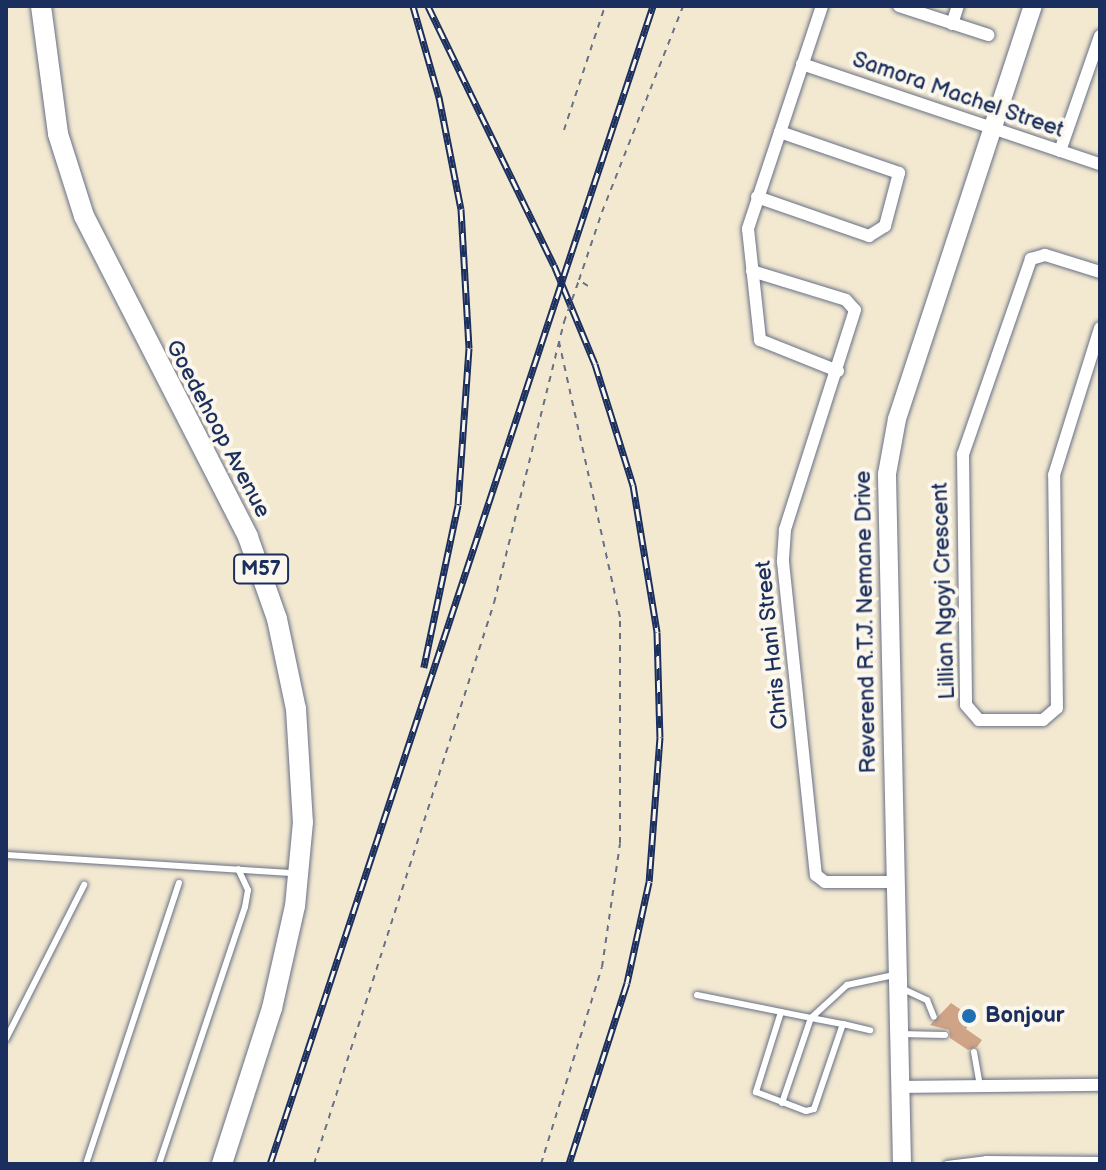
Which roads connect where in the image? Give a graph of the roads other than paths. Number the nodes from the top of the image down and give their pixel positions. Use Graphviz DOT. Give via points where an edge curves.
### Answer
graph roads {
  1 [pos="41,6"];
  2 [pos="822,6"];
  3 [pos="899,6"];
  4 [pos="958,6"];
  5 [pos="1033,6"];
  6 [pos="952,24"];
  7 [pos="988,35"];
  8 [pos="1100,36"];
  9 [pos="1097,57"];
  10 [pos="802,64"];
  11 [pos="992,128"];
  12 [pos="780,132"];
  13 [pos="1060,151"];
  14 [pos="1100,164"];
  15 [pos="757,197"];
  16 [pos="752,271"];
  17 [pos="1100,272"];
  18 [pos="1100,328"];
  19 [pos="838,371"];
  20 [pos="6,855"];
  21 [pos="238,869"];
  22 [pos="299,873"];
  23 [pos="894,882"];
  24 [pos="179,883"];
  25 [pos="84,885"];
  26 [pos="897,981"];
  27 [pos="697,995"];
  28 [pos="781,1012"];
  29 [pos="934,1017"];
  30 [pos="811,1018"];
  31 [pos="843,1024"];
  32 [pos="870,1030"];
  33 [pos="899,1033"];
  34 [pos="945,1035"];
  35 [pos="6,1039"];
  36 [pos="974,1052"];
  37 [pos="1100,1085"];
  38 [pos="901,1087"];
  39 [pos="980,1087"];
  40 [pos="782,1103"];
  41 [pos="1100,1160"];
  42 [pos="974,1162"];
  43 [pos="86,1164"];
  44 [pos="159,1164"];
  45 [pos="222,1164"];
  46 [pos="902,1164"];
  47 [pos="947,1164"];
  1 -- 22 [label="main road, Goedehoop Avenue / M57" via="58,134 84,216 133,321 236,511 269,590 298,724 303,822"];
  2 -- 10 [label="street"];
  3 -- 6 [label="street"];
  4 -- 6 [label="street"];
  5 -- 11 [label="street, Reverend R.T.J. Nemane Drive"];
  6 -- 7 [label="street"];
  8 -- 9 [label="street"];
  9 -- 13 [label="street"];
  10 -- 11 [label="street, Samora Machel Street"];
  10 -- 12 [label="street"];
  11 -- 13 [label="street, Samora Machel Street"];
  11 -- 23 [label="street, Reverend R.T.J. Nemane Drive" via="897,419 887,474"];
  12 -- 15 [label="street"];
  12 -- 15 [label="street" via="899,173 885,226 869,236"];
  13 -- 14 [label="street, Samora Machel Street"];
  15 -- 16 [label="street" via="748,229"];
  16 -- 19 [label="street" via="761,342"];
  16 -- 19 [label="street, Chris Hani Street" via="853,305 855,317"];
  17 -- 18 [label="street, Lillian Ngoyi Crescent" via="1045,255 1031,259 963,454 966,705 979,720 1043,720 1057,708 1054,475"];
  19 -- 23 [label="street, Chris Hani Street" via="782,547 815,873 828,883"];
  20 -- 21 [label="lane"];
  21 -- 22 [label="lane"];
  21 -- 44 [label="lane" via="248,890 245,907"];
  22 -- 45 [label="main road, Goedehoop Avenue / M57" via="281,974"];
  23 -- 26 [label="street, Reverend R.T.J. Nemane Drive"];
  24 -- 43 [label="lane"];
  25 -- 35 [label="lane"];
  26 -- 29 [label="lane" via="922,995"];
  26 -- 30 [label="lane" via="847,985"];
  26 -- 33 [label="street, Reverend R.T.J. Nemane Drive"];
  27 -- 28 [label="lane"];
  28 -- 30 [label="lane"];
  28 -- 40 [label="lane" via="755,1088 760,1096"];
  30 -- 31 [label="lane"];
  30 -- 40 [label="lane"];
  31 -- 32 [label="lane"];
  31 -- 40 [label="lane" via="814,1109"];
  33 -- 34 [label="lane"];
  33 -- 38 [label="street, Reverend R.T.J. Nemane Drive"];
  36 -- 39 [label="lane"];
  37 -- 39 [label="street"];
  38 -- 39 [label="street"];
  38 -- 46 [label="street, Reverend R.T.J. Nemane Drive"];
  41 -- 42 [label="lane"];
  42 -- 47 [label="lane"];
}
